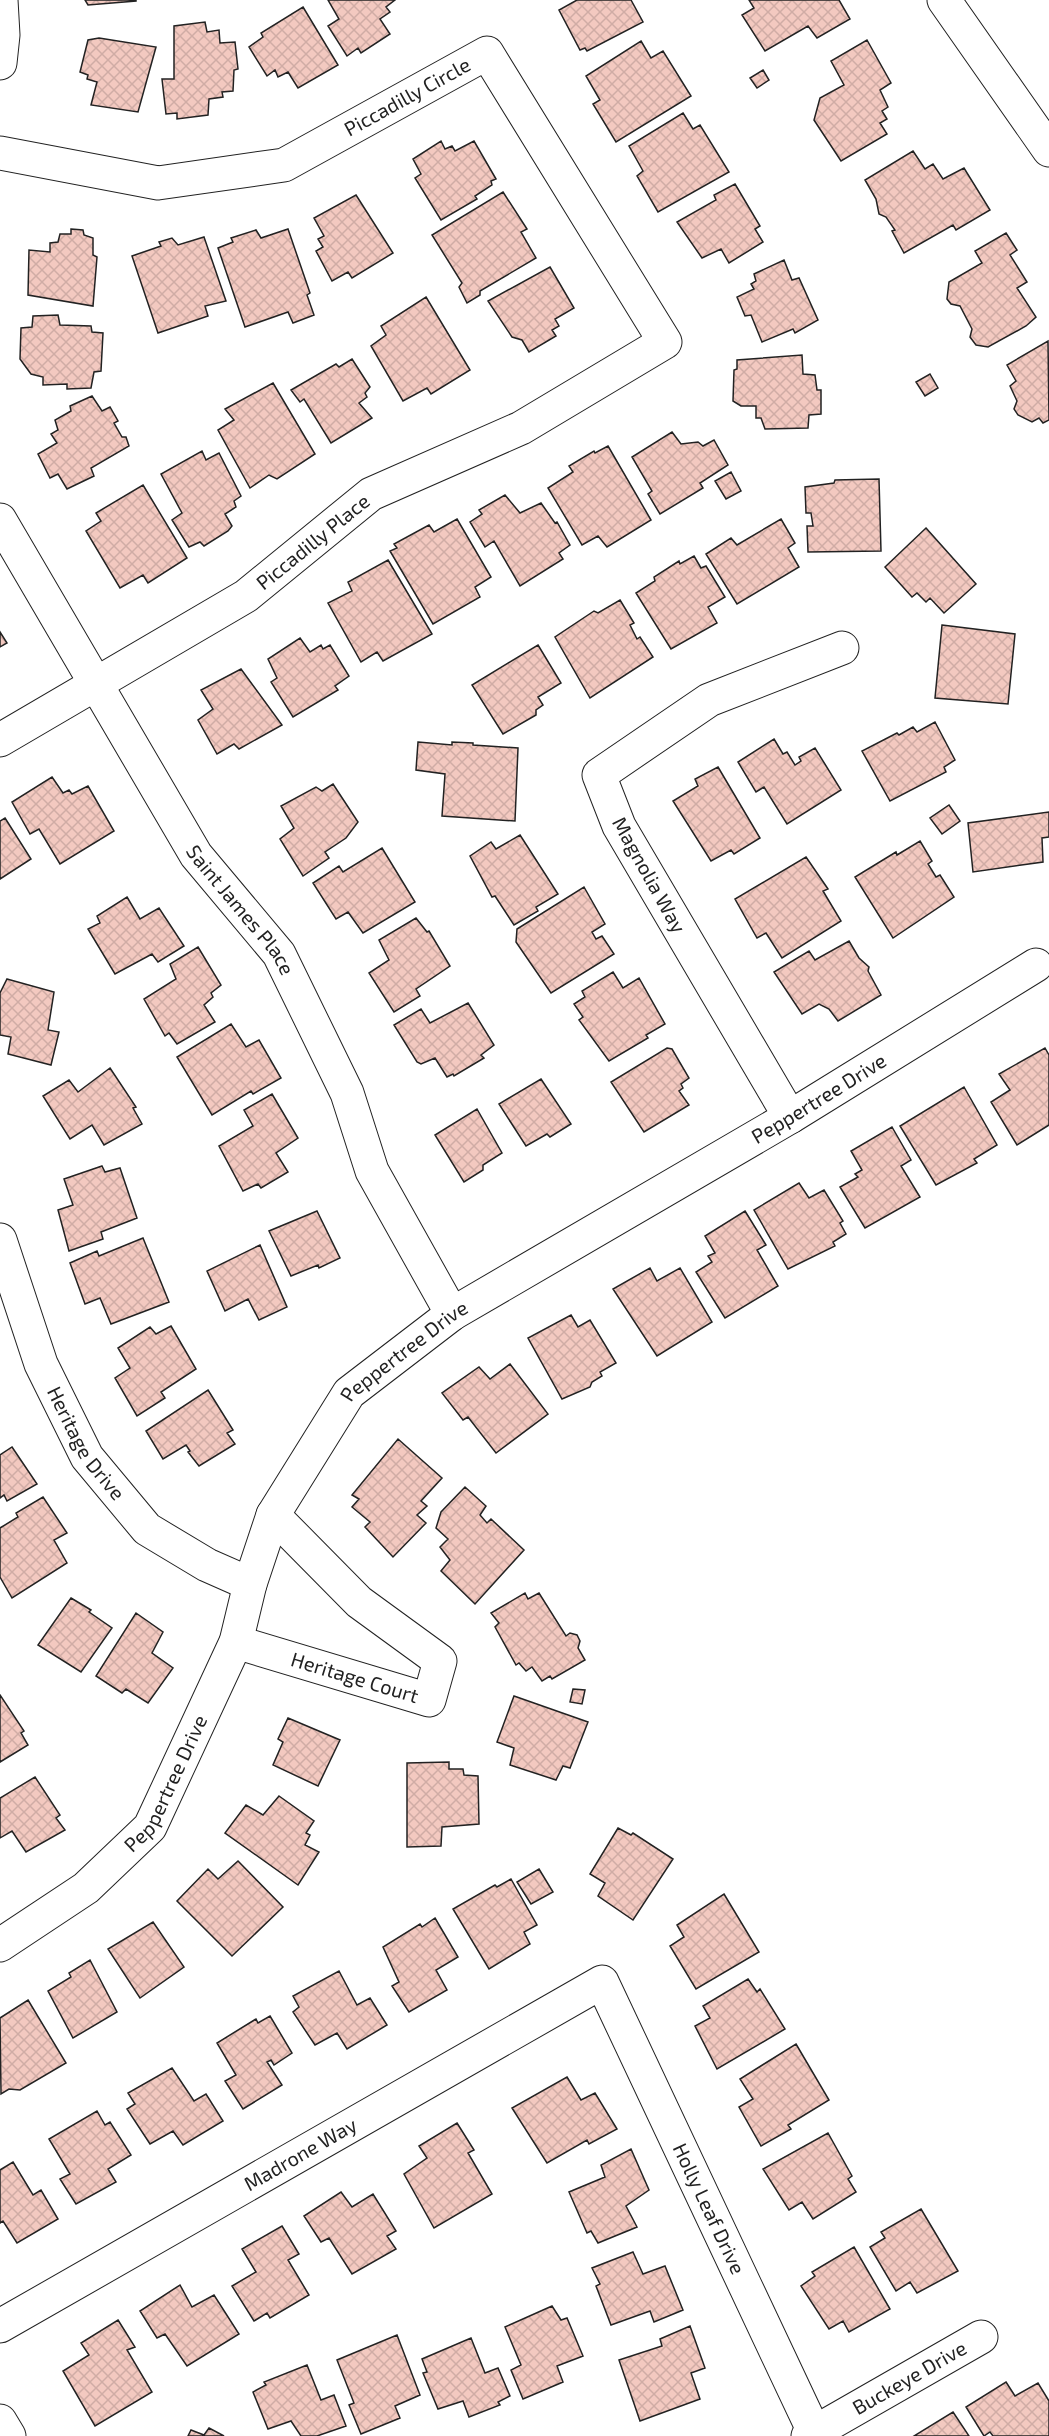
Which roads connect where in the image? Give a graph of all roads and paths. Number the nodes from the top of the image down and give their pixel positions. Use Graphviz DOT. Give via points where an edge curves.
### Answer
graph roads {
  1 [pos="1,0"];
  2 [pos="944,0"];
  3 [pos="0,63"];
  4 [pos="1049,150"];
  5 [pos="0,153"];
  6 [pos="665,342"];
  7 [pos="0,520"];
  8 [pos="842,648"];
  9 [pos="94,683"];
  10 [pos="0,740"];
  11 [pos="1036,965"];
  12 [pos="790,1117"];
  13 [pos="0,1240"];
  14 [pos="452,1314"];
  15 [pos="273,1515"];
  16 [pos="250,1584"];
  17 [pos="236,1642"];
  18 [pos="0,1945"];
  19 [pos="602,1982"];
  20 [pos="0,2326"];
  21 [pos="981,2337"];
  22 [pos="0,2421"];
  23 [pos="813,2435"];
  24 [pos="9,2436"];
  1 -- 3 [label="street"];
  2 -- 4 [label="street"];
  5 -- 6 [label="street, Piccadilly Circle" via="158,183 284,165 487,53"];
  6 -- 9 [label="street, Piccadilly Place" via="521,428 370,495 246,596"];
  7 -- 9 [label="street, Saint James Place"];
  8 -- 12 [label="street, Magnolia Way" via="709,700 599,775 618,826"];
  9 -- 10 [label="street, Piccadilly Place"];
  9 -- 14 [label="street, Saint James Place" via="196,855 279,954 347,1093 372,1171"];
  11 -- 12 [label="street, Peppertree Drive"];
  12 -- 14 [label="street, Peppertree Drive"];
  13 -- 16 [label="street, Heritage Drive" via="41,1364 87,1457 147,1529 207,1565"];
  14 -- 15 [label="street, Peppertree Drive" via="349,1393"];
  15 -- 16 [label="street, Peppertree Drive"];
  15 -- 17 [label="street, Heritage Court" via="359,1602 440,1661 429,1700"];
  16 -- 17 [label="street, Peppertree Drive"];
  17 -- 18 [label="street, Peppertree Drive" via="150,1827 86,1888"];
  19 -- 20 [label="street, Madrone Way"];
  19 -- 23 [label="street, Holly Leaf Drive"];
  21 -- 23 [label="street, Buckeye Drive"];
  22 -- 24 [label="street"];
}
